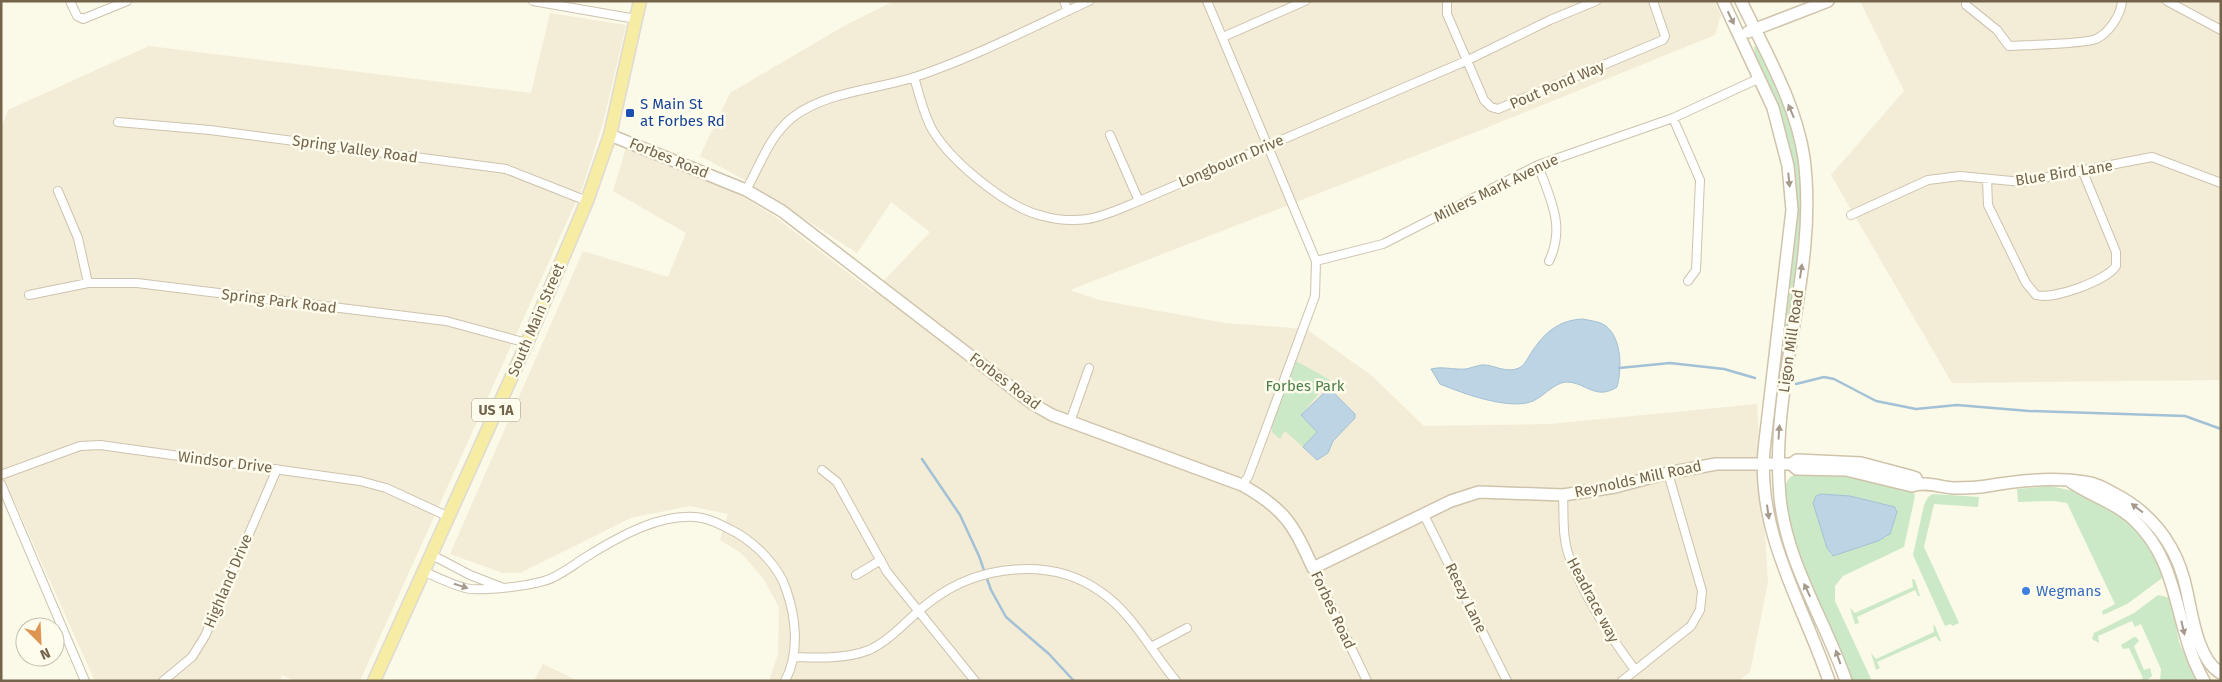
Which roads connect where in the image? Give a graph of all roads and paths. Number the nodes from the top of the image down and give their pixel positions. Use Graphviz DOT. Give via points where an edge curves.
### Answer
graph roads {
  1 [pos="70,1"];
  2 [pos="127,1"];
  3 [pos="533,1"];
  4 [pos="640,1"];
  5 [pos="1064,1"];
  6 [pos="1089,1"];
  7 [pos="1207,1"];
  8 [pos="1305,1"];
  9 [pos="1447,1"];
  10 [pos="1596,1"];
  11 [pos="1653,1"];
  12 [pos="1722,1"];
  13 [pos="1740,1"];
  14 [pos="1828,1"];
  15 [pos="1966,1"];
  16 [pos="2122,1"];
  17 [pos="2167,1"];
  18 [pos="1068,11"];
  19 [pos="636,20"];
  20 [pos="1754,30"];
  21 [pos="2221,30"];
  22 [pos="1739,36"];
  23 [pos="1224,37"];
  24 [pos="1466,61"];
  25 [pos="914,77"];
  26 [pos="1760,78"];
  27 [pos="1673,118"];
  28 [pos="118,122"];
  29 [pos="610,135"];
  30 [pos="1110,136"];
  31 [pos="1268,146"];
  32 [pos="1538,165"];
  33 [pos="2083,172"];
  34 [pos="1987,179"];
  35 [pos="2221,184"];
  36 [pos="746,190"];
  37 [pos="58,191"];
  38 [pos="587,201"];
  39 [pos="1139,201"];
  40 [pos="1851,215"];
  41 [pos="1316,261"];
  42 [pos="1548,261"];
  43 [pos="1688,282"];
  44 [pos="88,283"];
  45 [pos="29,295"];
  46 [pos="527,343"];
  47 [pos="1089,368"];
  48 [pos="1070,422"];
  49 [pos="1770,463"];
  50 [pos="277,468"];
  51 [pos="822,470"];
  52 [pos="1668,473"];
  53 [pos="1,475"];
  54 [pos="2071,482"];
  55 [pos="1,484"];
  56 [pos="1242,485"];
  57 [pos="1563,495"];
  58 [pos="1424,515"];
  59 [pos="447,516"];
  60 [pos="2132,518"];
  61 [pos="430,554"];
  62 [pos="881,560"];
  63 [pos="1313,568"];
  64 [pos="423,571"];
  65 [pos="856,574"];
  66 [pos="2183,575"];
  67 [pos="501,587"];
  68 [pos="918,611"];
  69 [pos="1187,628"];
  70 [pos="1151,647"];
  71 [pos="794,657"];
  72 [pos="1635,670"];
  73 [pos="2221,673"];
  74 [pos="1366,678"];
  75 [pos="85,681"];
  76 [pos="163,681"];
  77 [pos="374,681"];
  78 [pos="785,681"];
  79 [pos="976,681"];
  80 [pos="1176,681"];
  81 [pos="1356,681"];
  82 [pos="1506,681"];
  83 [pos="1622,681"];
  84 [pos="1830,681"];
  85 [pos="1846,681"];
  86 [pos="2204,681"];
  1 -- 2 [label="street" via="77,16 83,18"];
  3 -- 19 [label="street"];
  4 -- 19 [label="main road, South Main Street / US 1A"];
  5 -- 18 [label="street"];
  6 -- 18 [label="street"];
  7 -- 23 [label="street"];
  8 -- 23 [label="street"];
  9 -- 24 [label="street, Pout Pond Way" via="1448,14"];
  10 -- 24 [label="street, Longbourn Drive"];
  11 -- 24 [label="street, Pout Pond Way" via="1664,29 1663,40 1498,109 1484,100"];
  12 -- 22 [label="street, Ligon Mill Road, one-way"];
  13 -- 20 [label="street, Ligon Mill Road"];
  14 -- 20 [label="street"];
  15 -- 16 [label="street" via="1966,5 1997,30 2009,46 2095,40 2112,24"];
  17 -- 21 [label="street"];
  18 -- 25 [label="street"];
  19 -- 29 [label="main road, South Main Street / US 1A"];
  20 -- 22 [label="street"];
  49 -- 20 [label="street, Ligon Mill Road, one-way" via="1778,432 1805,248 1807,197 1804,158 1796,124"];
  22 -- 26 [label="street, Ligon Mill Road"];
  23 -- 31 [label="street"];
  24 -- 31 [label="street, Longbourn Drive"];
  25 -- 36 [label="street" via="828,98 809,106 792,118 764,152"];
  25 -- 39 [label="street, Longbourn Drive" via="932,129 943,146 959,164 1022,208 1060,220 1088,219"];
  26 -- 27 [label="street, Millers Mark Avenue"];
  26 -- 49 [label="street, Ligon Mill Road, one-way" via="1780,133 1788,166 1792,210"];
  27 -- 32 [label="street, Millers Mark Avenue"];
  27 -- 43 [label="street" via="1700,180 1696,270"];
  28 -- 38 [label="street, Spring Valley Road" via="210,130 506,169"];
  29 -- 36 [label="street, Forbes Road"];
  29 -- 38 [label="main road, South Main Street / US 1A"];
  30 -- 39 [label="street"];
  31 -- 39 [label="street, Longbourn Drive"];
  31 -- 41 [label="street"];
  32 -- 41 [label="street, Millers Mark Avenue" via="1383,244"];
  32 -- 42 [label="street" via="1557,232 1556,246"];
  33 -- 34 [label="street, Blue Bird Lane" via="2022,182"];
  33 -- 34 [label="street" via="2116,252 2116,266 2106,277 2043,297 2036,295 2026,284 1988,205"];
  33 -- 35 [label="street, Blue Bird Lane" via="2152,157"];
  34 -- 40 [label="street, Blue Bird Lane" via="1960,176 1928,180"];
  36 -- 48 [label="street, Forbes Road" via="814,234 1033,404"];
  37 -- 44 [label="street" via="78,238"];
  38 -- 46 [label="main road, South Main Street / US 1A"];
  41 -- 56 [label="street" via="1315,296"];
  44 -- 45 [label="street, Spring Park Road"];
  44 -- 46 [label="street, Spring Park Road" via="137,283 446,321"];
  46 -- 59 [label="main road, South Main Street / US 1A"];
  47 -- 48 [label="street"];
  48 -- 56 [label="street, Forbes Road"];
  49 -- 52 [label="street, Reynolds Mill Road" via="1716,464"];
  49 -- 54 [label="street, Reynolds Mill Road" via="1791,464 1797,460 1818,459 1861,463 1916,478 1918,484 1953,488 2029,479"];
  49 -- 84 [label="street, Ligon Mill Road, one-way" via="1767,511 1775,545"];
  85 -- 49 [label="street, Ligon Mill Road, one-way" via="1788,539"];
  50 -- 53 [label="street, Windsor Drive" via="100,445 71,449"];
  50 -- 59 [label="street, Windsor Drive" via="386,488"];
  50 -- 76 [label="street, Highland Drive" via="205,636 192,658"];
  51 -- 62 [label="street" via="837,482"];
  52 -- 57 [label="street, Reynolds Mill Road" via="1615,487"];
  52 -- 72 [label="street" via="1702,592 1700,610 1691,626"];
  54 -- 60 [label="street" via="2108,500"];
  66 -- 54 [label="street, one-way" via="2173,548 2153,521 2120,496 2097,484"];
  55 -- 75 [label="street"];
  56 -- 63 [label="street, Forbes Road" via="1267,499 1283,513 1297,533"];
  57 -- 58 [label="street, Reynolds Mill Road" via="1479,492 1451,500"];
  57 -- 72 [label="street, Headrace way" via="1564,534 1569,555 1606,631"];
  58 -- 63 [label="street, Reynolds Mill Road"];
  58 -- 82 [label="street, Reezy Lane"];
  59 -- 61 [label="main road, South Main Street / US 1A"];
  60 -- 66 [label="street" via="2144,524 2162,541"];
  60 -- 86 [label="street, one-way" via="2166,564 2185,638"];
  61 -- 64 [label="main road, South Main Street / US 1A"];
  61 -- 67 [label="street"];
  62 -- 65 [label="street"];
  62 -- 68 [label="street"];
  63 -- 74 [label="street, Forbes Road"];
  64 -- 67 [label="street, one-way" via="466,588"];
  64 -- 77 [label="main road, South Main Street / US 1A"];
  66 -- 73 [label="street" via="2200,643 2212,666"];
  67 -- 71 [label="street" via="546,580 638,528 701,518 751,541 784,582 792,606"];
  68 -- 70 [label="street" via="949,588 982,575 1042,569 1075,577 1101,592 1124,611"];
  68 -- 71 [label="street" via="883,642 868,650 850,655"];
  68 -- 79 [label="street"];
  69 -- 70 [label="street"];
  70 -- 80 [label="street"];
  71 -- 78 [label="street"];
  72 -- 83 [label="street"];
  74 -- 81 [label="street"];
}
